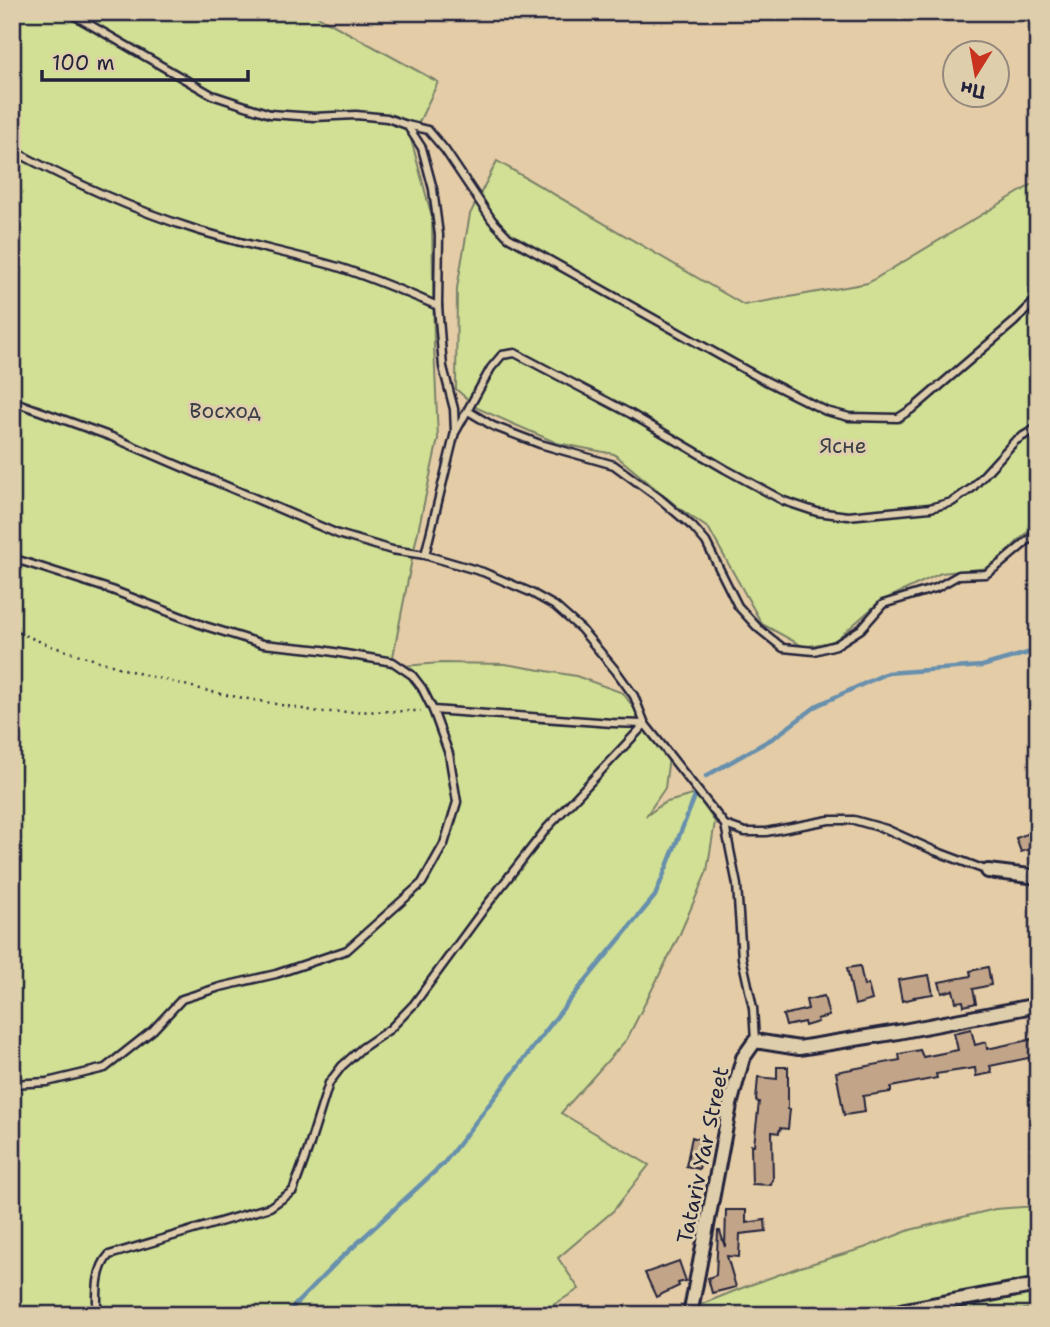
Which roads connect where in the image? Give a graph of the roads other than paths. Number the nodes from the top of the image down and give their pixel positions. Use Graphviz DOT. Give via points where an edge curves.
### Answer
graph roads {
  1 [pos="68,12"];
  2 [pos="407,125"];
  3 [pos="12,150"];
  4 [pos="1038,298"];
  5 [pos="438,306"];
  6 [pos="12,401"];
  7 [pos="468,411"];
  8 [pos="1038,427"];
  9 [pos="455,432"];
  10 [pos="1038,532"];
  11 [pos="425,555"];
  12 [pos="12,558"];
  13 [pos="433,710"];
  14 [pos="645,724"];
  15 [pos="724,825"];
  16 [pos="988,871"];
  17 [pos="1038,877"];
  18 [pos="1038,1006"];
  19 [pos="755,1041"];
  20 [pos="12,1084"];
  21 [pos="1038,1286"];
  22 [pos="97,1315"];
  23 [pos="690,1315"];
  24 [pos="886,1315"];
  1 -- 2 [label="lane" via="212,95 270,114 356,115"];
  2 -- 4 [label="lane" via="428,130 508,237 826,411 849,417 898,418"];
  2 -- 5 [label="lane" via="422,148 433,189 439,235"];
  3 -- 5 [label="lane" via="180,224 337,267"];
  5 -- 9 [label="lane"];
  6 -- 11 [label="lane" via="112,437 338,534"];
  7 -- 8 [label="lane" via="491,368 502,355 515,354 785,501 848,516 953,502 1015,441"];
  7 -- 9 [label="lane"];
  7 -- 10 [label="lane" via="540,444 614,465 659,498 706,542 738,606 783,648 814,651 836,645 861,629 883,604 936,588 959,575 986,574"];
  9 -- 11 [label="lane"];
  11 -- 14 [label="lane" via="483,572 555,606 617,671"];
  12 -- 13 [label="lane" via="263,644 393,662 412,675"];
  13 -- 14 [label="lane"];
  13 -- 20 [label="lane" via="449,754 457,802 444,844 422,883 347,950 182,999 153,1030 105,1068 47,1082"];
  14 -- 15 [label="lane"];
  14 -- 22 [label="lane" via="547,828 414,1004 342,1066 329,1083 293,1191 270,1207 109,1255 102,1262 97,1285"];
  15 -- 16 [label="lane" via="766,832 854,820"];
  15 -- 19 [label="lane" via="737,885"];
  16 -- 17 [label="street"];
  18 -- 19 [label="street" via="799,1048"];
  19 -- 23 [label="street, Tatariv Yar Street" via="743,1058 730,1105"];
  21 -- 24 [label="street"];
}
